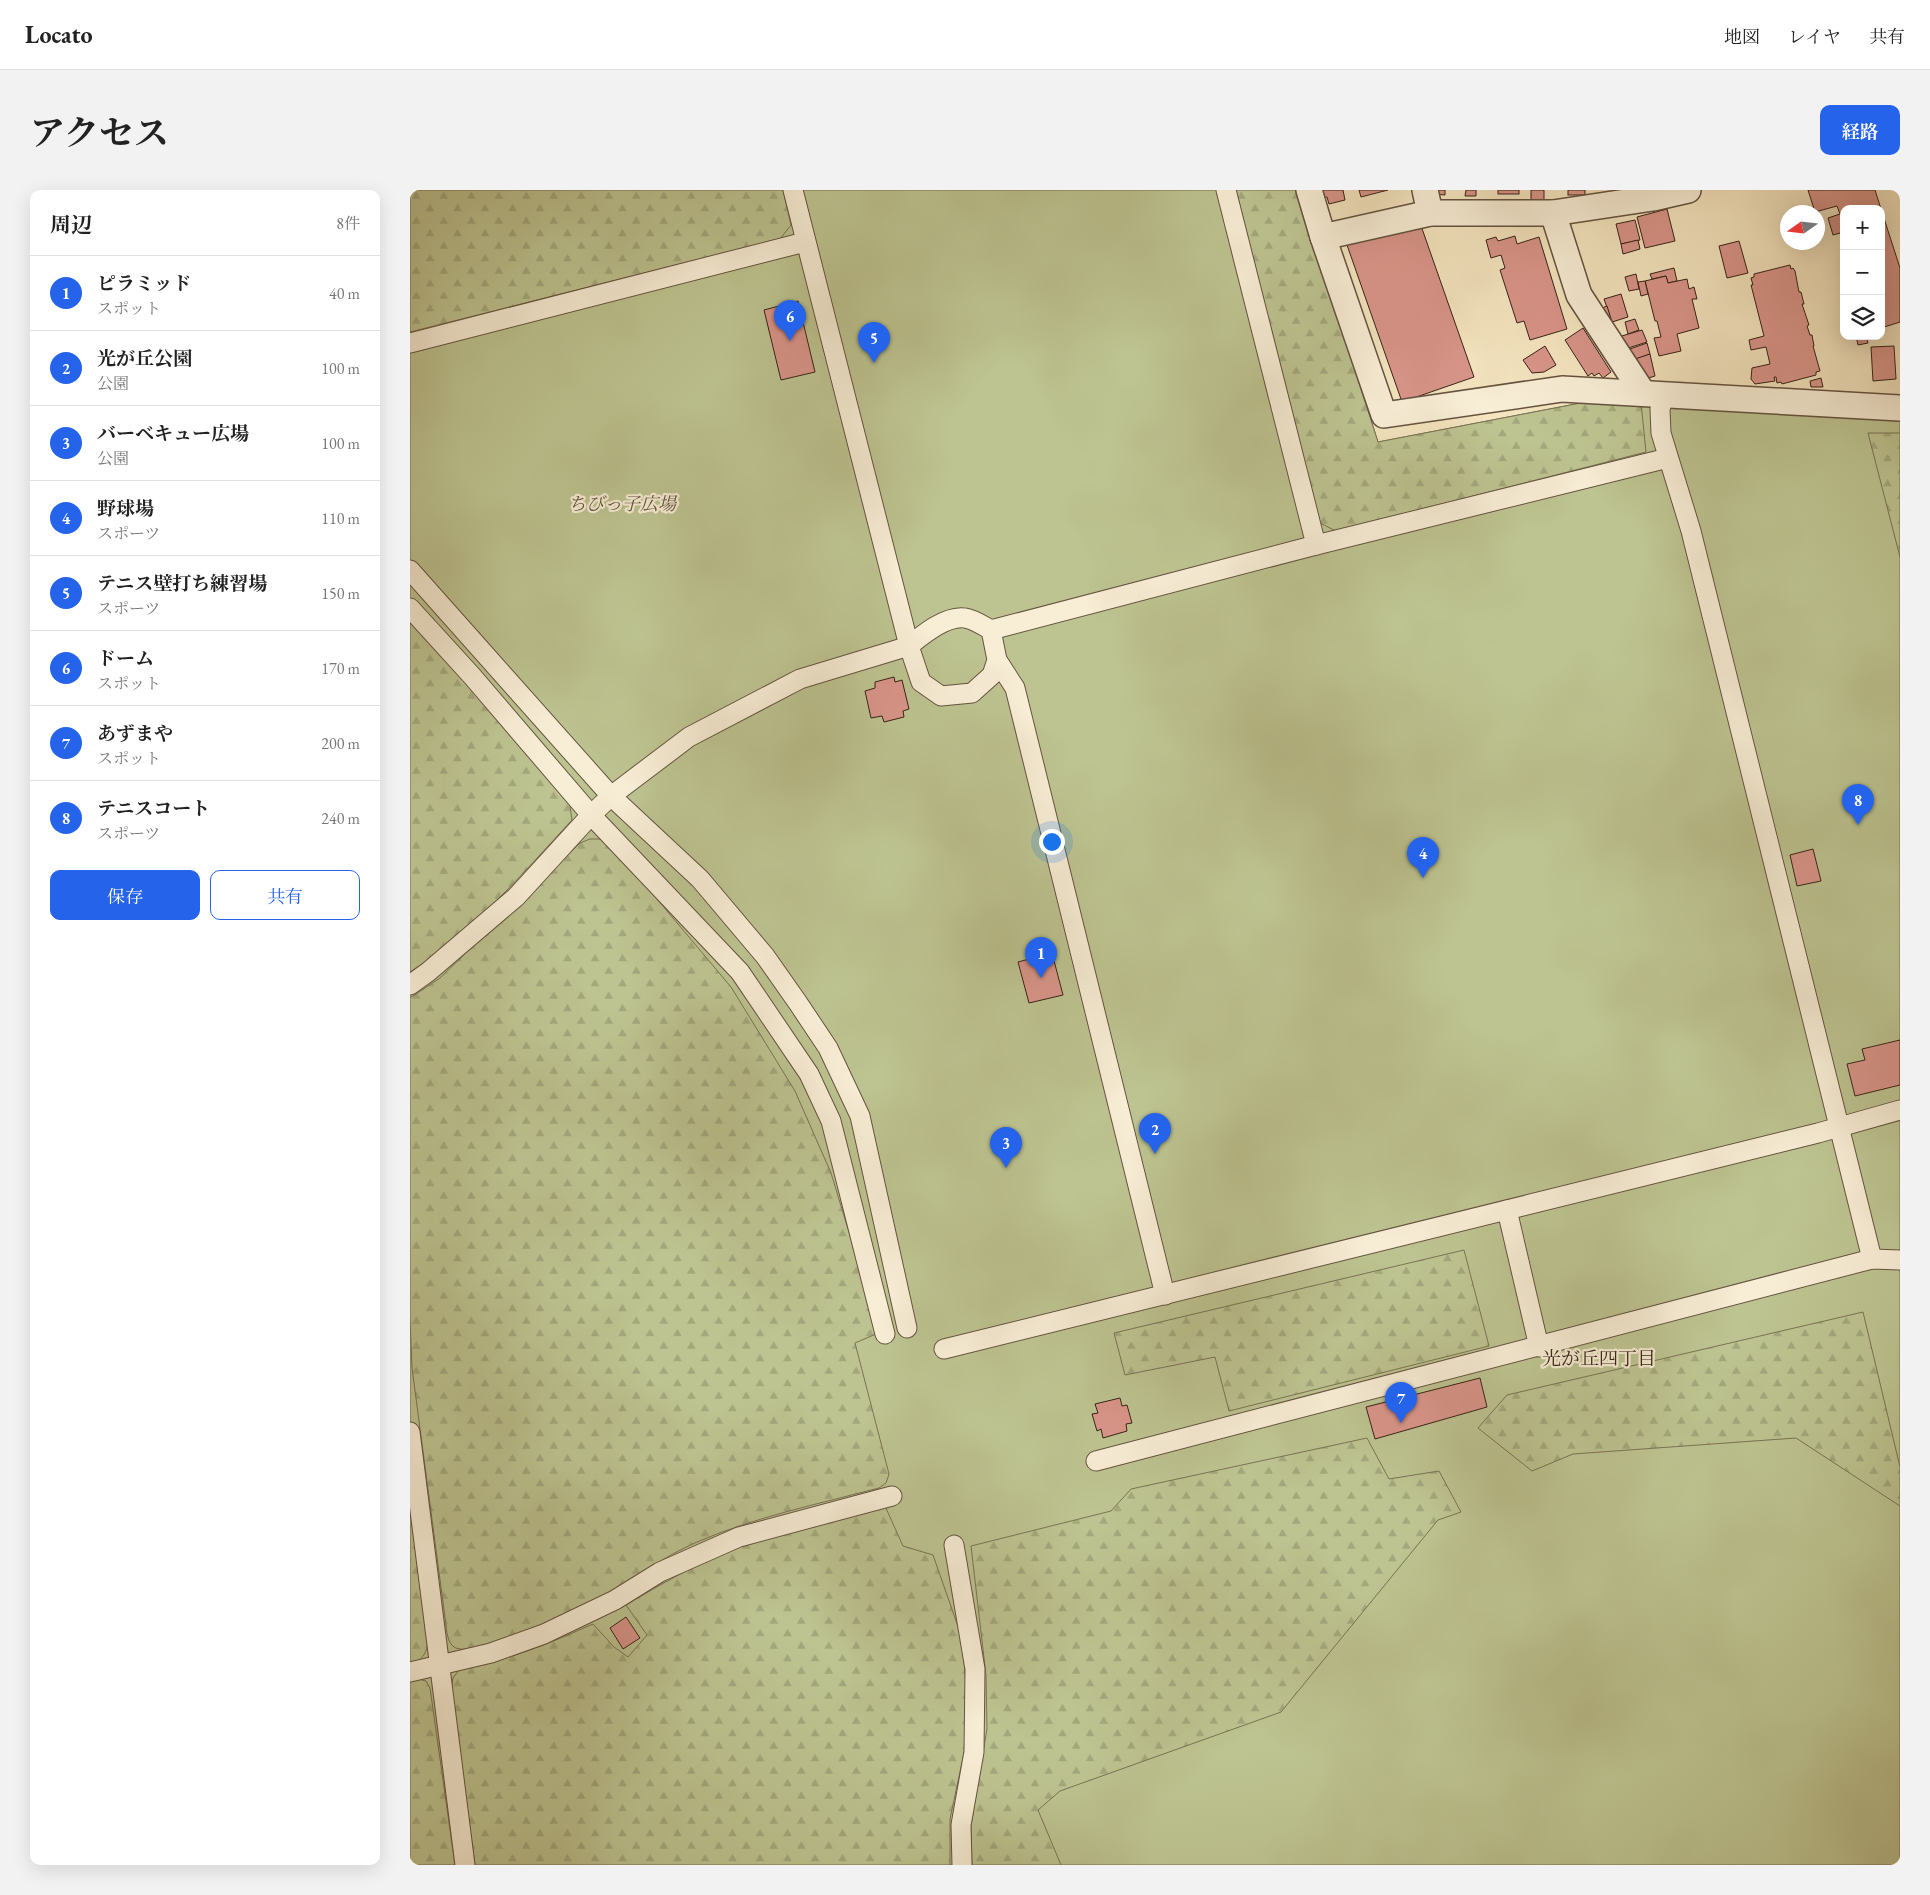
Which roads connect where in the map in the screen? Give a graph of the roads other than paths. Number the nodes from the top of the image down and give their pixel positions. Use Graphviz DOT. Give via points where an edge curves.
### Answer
graph roads {
  1 [pos="793,190"];
  2 [pos="1226,190"];
  3 [pos="1308,190"];
  4 [pos="1688,190"];
  5 [pos="1428,201"];
  6 [pos="1553,213"];
  7 [pos="1323,237"];
  8 [pos="805,242"];
  9 [pos="410,343"];
  10 [pos="1654,394"];
  11 [pos="1900,408"];
  12 [pos="1668,458"];
  13 [pos="1316,545"];
  14 [pos="410,570"];
  15 [pos="410,608"];
  16 [pos="991,630"];
  17 [pos="909,646"];
  18 [pos="997,660"];
  19 [pos="611,796"];
  20 [pos="591,815"];
  21 [pos="410,985"];
  22 [pos="1900,1110"];
  23 [pos="1839,1127"];
  24 [pos="1507,1210"];
  25 [pos="1872,1260"];
  26 [pos="1900,1261"];
  27 [pos="1166,1295"];
  28 [pos="907,1328"];
  29 [pos="885,1334"];
  30 [pos="1539,1347"];
  31 [pos="944,1349"];
  32 [pos="410,1432"];
  33 [pos="1096,1461"];
  34 [pos="892,1496"];
  35 [pos="954,1545"];
  36 [pos="439,1665"];
  37 [pos="410,1672"];
  38 [pos="466,1865"];
  39 [pos="962,1865"];
  1 -- 8 [label="street"];
  2 -- 13 [label="street"];
  3 -- 7 [label="street"];
  4 -- 6 [label="street"];
  5 -- 6 [label="street"];
  5 -- 7 [label="street"];
  6 -- 10 [label="street" via="1579,295"];
  7 -- 10 [label="street" via="1384,415 1562,389"];
  8 -- 9 [label="street"];
  8 -- 17 [label="street"];
  10 -- 11 [label="street"];
  10 -- 12 [label="street" via="1660,409 1661,433"];
  12 -- 13 [label="street"];
  12 -- 23 [label="street" via="1691,531"];
  13 -- 16 [label="street"];
  14 -- 19 [label="street"];
  15 -- 20 [label="street"];
  16 -- 17 [label="street" via="965,618 944,621"];
  16 -- 18 [label="street"];
  17 -- 18 [label="street" via="921,682 941,696 972,693 992,674"];
  17 -- 19 [label="street" via="800,680 689,737"];
  18 -- 27 [label="street" via="1015,688"];
  19 -- 20 [label="street"];
  19 -- 28 [label="street" via="700,879 765,956 828,1048 860,1116"];
  20 -- 21 [label="street" via="516,897"];
  20 -- 29 [label="street" via="740,972 808,1074 831,1121"];
  22 -- 23 [label="street"];
  23 -- 24 [label="street"];
  23 -- 25 [label="street"];
  24 -- 27 [label="street"];
  24 -- 30 [label="street"];
  25 -- 26 [label="street"];
  25 -- 30 [label="street"];
  27 -- 31 [label="street"];
  30 -- 33 [label="street"];
  32 -- 36 [label="street"];
  34 -- 36 [label="street" via="739,1537 660,1572 615,1600 544,1634 491,1653"];
  35 -- 39 [label="street" via="975,1669 974,1752 961,1825"];
  36 -- 37 [label="street"];
  36 -- 38 [label="street"];
}
